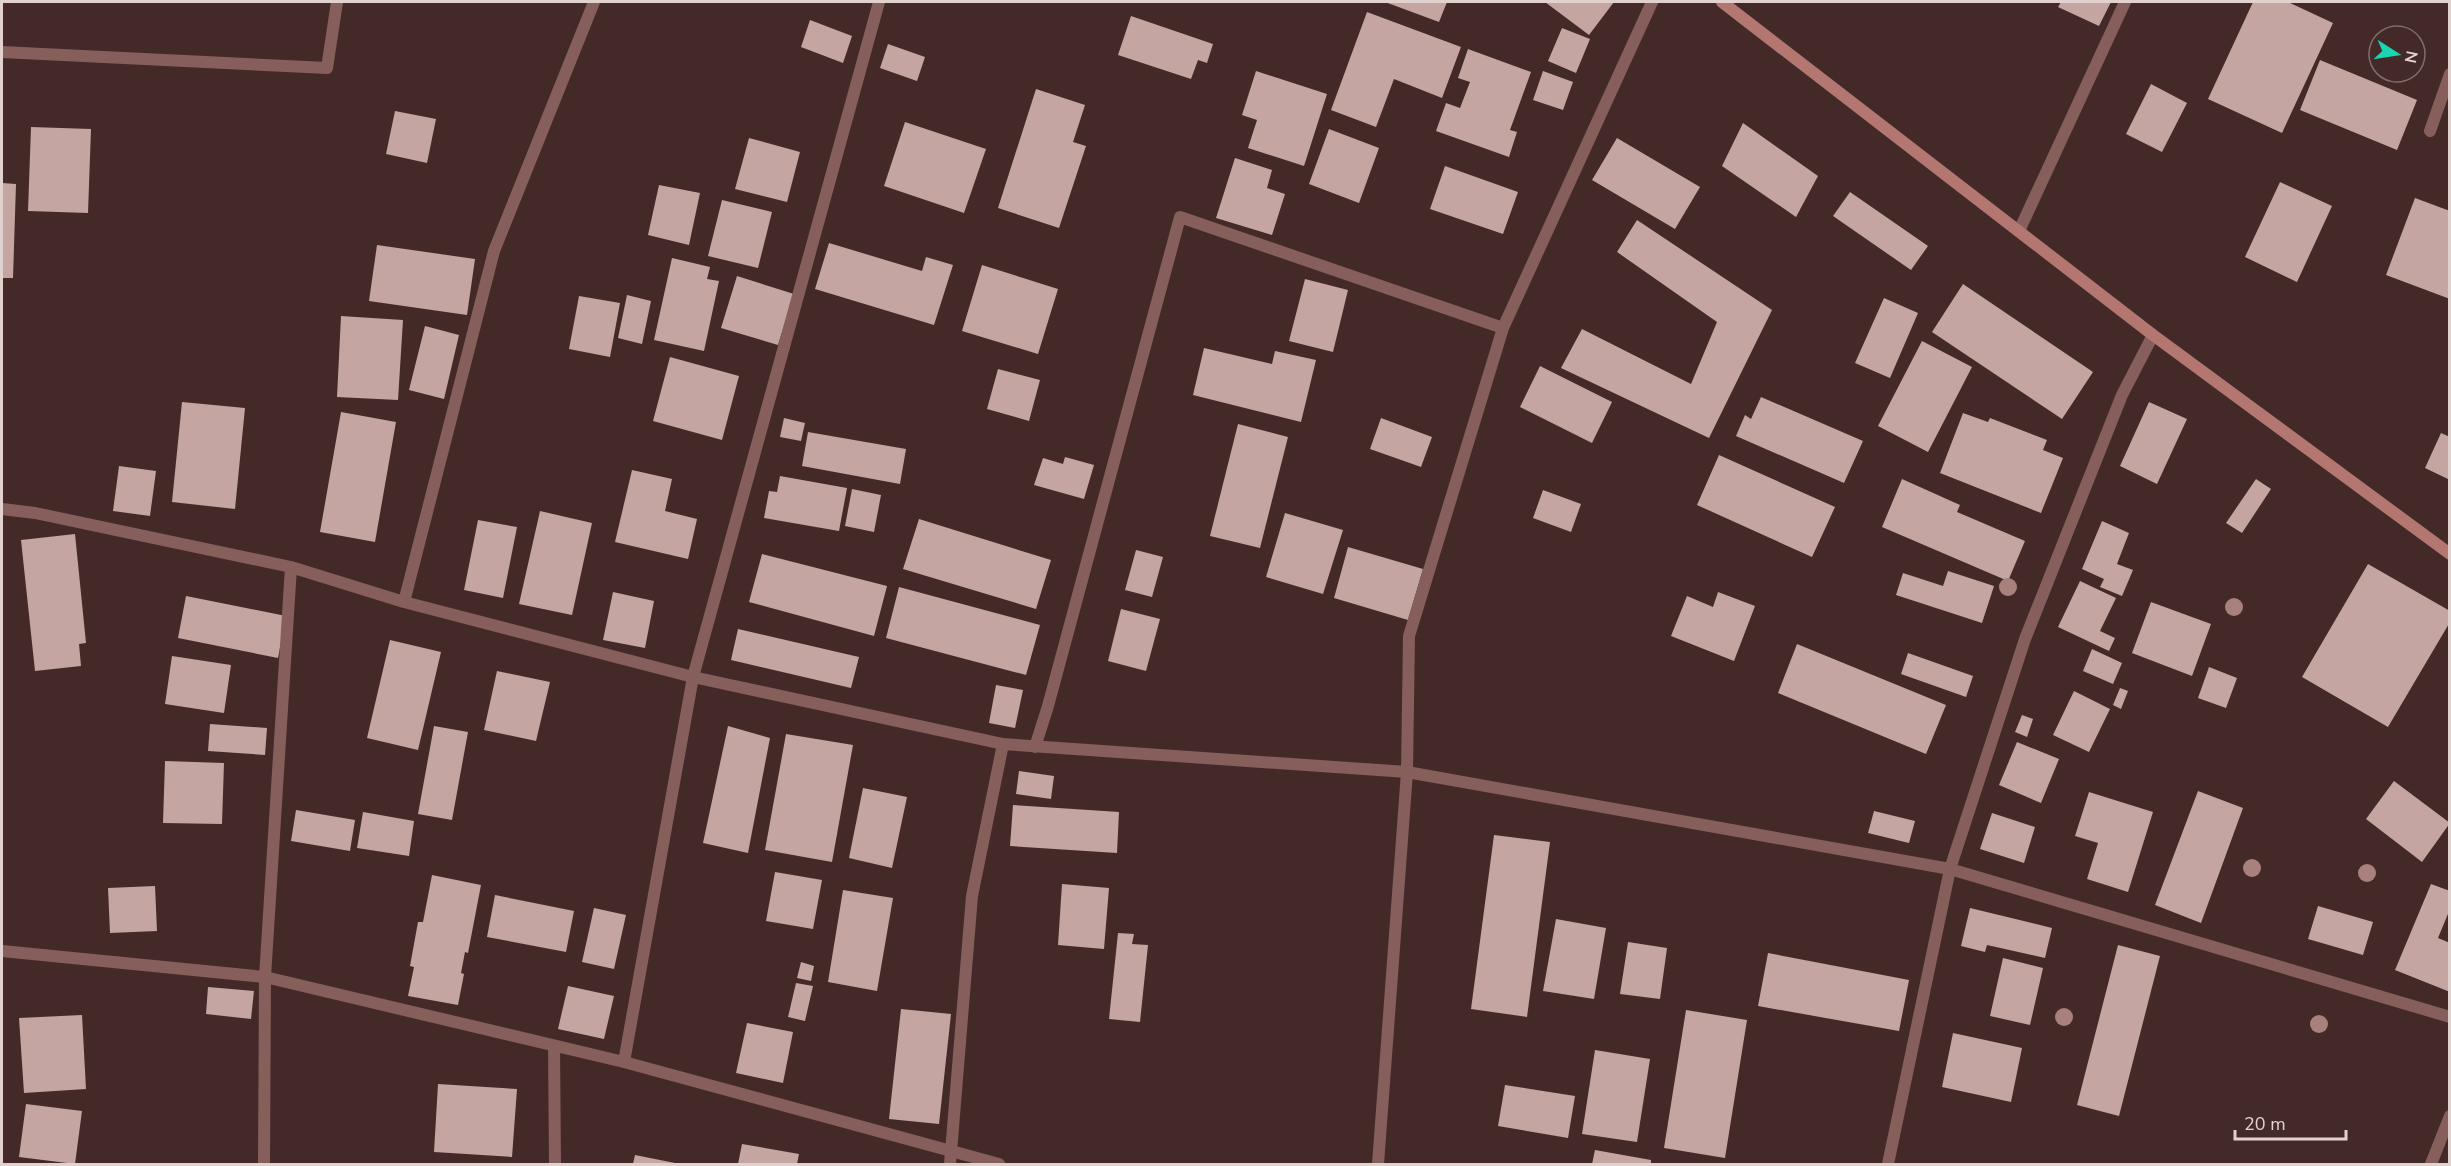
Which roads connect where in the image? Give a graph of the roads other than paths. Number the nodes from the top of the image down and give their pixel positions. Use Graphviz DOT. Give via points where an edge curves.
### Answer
graph roads {
  1 [pos="336,2"];
  2 [pos="594,2"];
  3 [pos="879,2"];
  4 [pos="1652,2"];
  5 [pos="1722,2"];
  6 [pos="2125,2"];
  7 [pos="2,52"];
  8 [pos="2450,74"];
  9 [pos="2430,131"];
  10 [pos="2019,231"];
  11 [pos="1503,328"];
  12 [pos="2153,335"];
  13 [pos="2,510"];
  14 [pos="2450,554"];
  15 [pos="291,567"];
  16 [pos="404,602"];
  17 [pos="693,678"];
  18 [pos="1003,744"];
  19 [pos="1035,747"];
  20 [pos="1407,772"];
  21 [pos="1950,869"];
  22 [pos="2,951"];
  23 [pos="265,977"];
  24 [pos="2450,1017"];
  25 [pos="554,1046"];
  26 [pos="624,1062"];
  27 [pos="2450,1116"];
  28 [pos="950,1158"];
  29 [pos="264,1164"];
  30 [pos="555,1164"];
  31 [pos="999,1164"];
  32 [pos="1378,1164"];
  33 [pos="1888,1164"];
  34 [pos="2431,1164"];
  1 -- 7 [label="street" via="327,68"];
  2 -- 16 [label="street" via="495,251"];
  3 -- 17 [label="street"];
  4 -- 11 [label="street"];
  5 -- 10 [label="street"];
  6 -- 10 [label="street"];
  8 -- 9 [label="street"];
  10 -- 12 [label="street"];
  11 -- 19 [label="street" via="1180,217"];
  11 -- 20 [label="street" via="1409,636"];
  12 -- 14 [label="street"];
  12 -- 21 [label="street" via="2122,395 2025,639"];
  13 -- 15 [label="street" via="35,513"];
  15 -- 16 [label="street"];
  15 -- 23 [label="street"];
  16 -- 17 [label="street"];
  17 -- 18 [label="street"];
  17 -- 26 [label="street"];
  18 -- 19 [label="street"];
  18 -- 28 [label="street" via="972,896"];
  19 -- 20 [label="street"];
  20 -- 21 [label="street"];
  20 -- 32 [label="street"];
  21 -- 24 [label="street"];
  21 -- 33 [label="street"];
  22 -- 23 [label="street"];
  23 -- 25 [label="street"];
  23 -- 29 [label="street"];
  25 -- 26 [label="street"];
  25 -- 30 [label="street"];
  26 -- 28 [label="street"];
  27 -- 34 [label="street"];
  28 -- 31 [label="street"];
}
